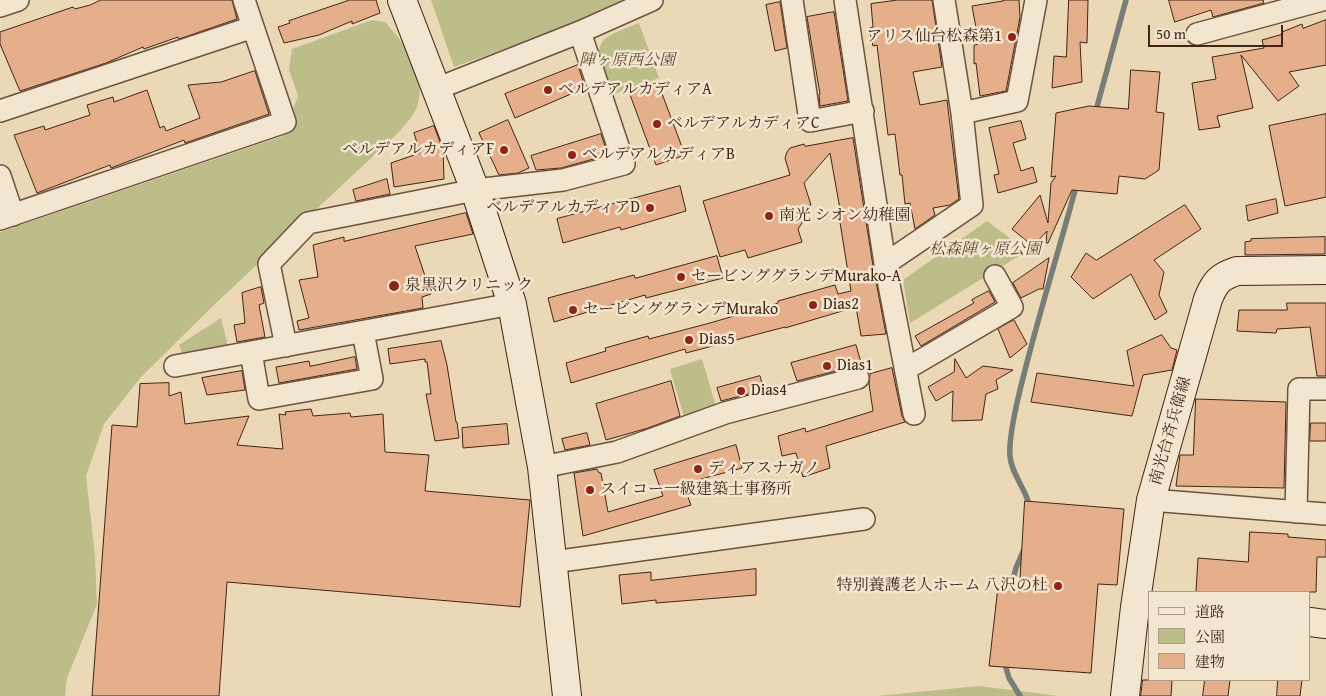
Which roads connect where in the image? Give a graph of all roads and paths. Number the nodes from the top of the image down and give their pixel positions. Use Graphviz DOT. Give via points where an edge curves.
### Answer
graph roads {
  1 [pos="18,0"];
  2 [pos="402,0"];
  3 [pos="652,0"];
  4 [pos="792,0"];
  5 [pos="845,0"];
  6 [pos="944,0"];
  7 [pos="1036,0"];
  8 [pos="1322,0"];
  9 [pos="247,1"];
  10 [pos="0,6"];
  11 [pos="253,27"];
  12 [pos="580,32"];
  13 [pos="1198,34"];
  14 [pos="436,89"];
  15 [pos="0,111"];
  16 [pos="863,111"];
  17 [pos="962,113"];
  18 [pos="0,176"];
  19 [pos="475,190"];
  20 [pos="7,217"];
  21 [pos="885,264"];
  22 [pos="1326,270"];
  23 [pos="995,276"];
  24 [pos="512,304"];
  25 [pos="363,332"];
  26 [pos="286,346"];
  27 [pos="251,352"];
  28 [pos="174,366"];
  29 [pos="906,368"];
  30 [pos="858,378"];
  31 [pos="1326,389"];
  32 [pos="914,414"];
  33 [pos="542,467"];
  34 [pos="1151,500"];
  35 [pos="1296,512"];
  36 [pos="1326,514"];
  37 [pos="864,519"];
  38 [pos="553,562"];
  39 [pos="1143,607"];
  40 [pos="1311,622"];
  41 [pos="1326,624"];
  42 [pos="567,696"];
  43 [pos="1125,696"];
  1 -- 10 [label="street"];
  2 -- 14 [label="street"];
  3 -- 12 [label="street"];
  4 -- 16 [label="street" via="810,120"];
  5 -- 16 [label="street"];
  6 -- 17 [label="street"];
  7 -- 17 [label="street" via="1017,101"];
  8 -- 13 [label="street"];
  9 -- 11 [label="street"];
  11 -- 15 [label="street"];
  11 -- 20 [label="street" via="285,122"];
  12 -- 14 [label="street"];
  12 -- 19 [label="street" via="624,164 562,180"];
  14 -- 19 [label="street"];
  16 -- 21 [label="street"];
  17 -- 21 [label="street" via="972,205"];
  18 -- 20 [label="street"];
  19 -- 24 [label="street"];
  19 -- 26 [label="street" via="308,223 269,264"];
  21 -- 29 [label="street"];
  22 -- 34 [label="street, 南光台斉兵衛線" via="1237,271 1214,284"];
  23 -- 29 [label="street" via="1012,307"];
  24 -- 25 [label="street"];
  24 -- 33 [label="street"];
  25 -- 26 [label="street"];
  25 -- 27 [label="street" via="372,379 259,399"];
  26 -- 27 [label="street"];
  27 -- 28 [label="street"];
  29 -- 32 [label="street"];
  30 -- 33 [label="street" via="725,413 617,452"];
  31 -- 35 [label="street" via="1299,389"];
  33 -- 38 [label="street"];
  34 -- 35 [label="street"];
  34 -- 39 [label="street, 南光台斉兵衛線"];
  35 -- 36 [label="street"];
  37 -- 38 [label="street"];
  38 -- 42 [label="street"];
  39 -- 43 [label="street, 南光台斉兵衛線"];
  40 -- 41 [label="street"];
}
